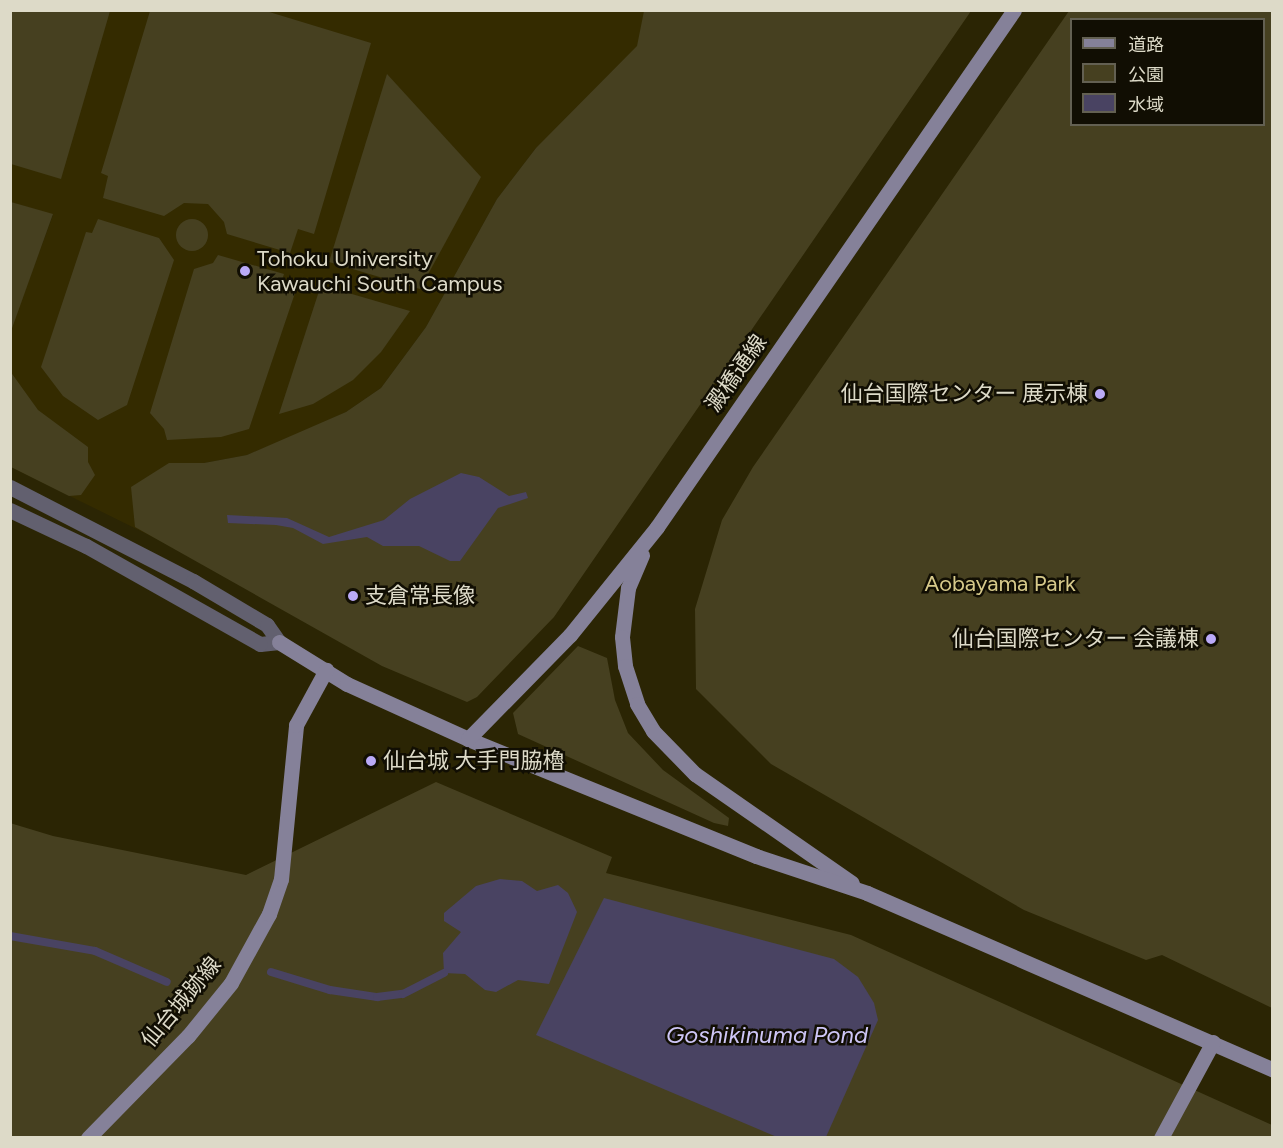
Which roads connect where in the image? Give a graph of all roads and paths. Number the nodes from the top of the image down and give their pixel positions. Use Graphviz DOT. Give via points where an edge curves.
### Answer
graph roads {
  1 [pos="1014,10"];
  2 [pos="10,487"];
  3 [pos="10,510"];
  4 [pos="657,526"];
  5 [pos="279,642"];
  6 [pos="326,670"];
  7 [pos="468,739"];
  8 [pos="867,893"];
  9 [pos="1213,1042"];
  10 [pos="1272,1069"];
  11 [pos="88,1137"];
  12 [pos="1161,1137"];
  1 -- 4 [label="street, 澱橋通線"];
  2 -- 5 [label="street" via="193,581 267,625"];
  3 -- 5 [label="street" via="86,546 260,644"];
  4 -- 7 [label="street, 澱橋通線" via="570,635"];
  4 -- 8 [label="street" via="636,565 623,612 625,666 637,704 675,758"];
  5 -- 6 [label="street"];
  6 -- 7 [label="street"];
  6 -- 11 [label="street, 仙台城跡線" via="296,725 281,879 269,914 231,983 194,1028"];
  7 -- 8 [label="street" via="756,856"];
  8 -- 9 [label="street"];
  9 -- 10 [label="street"];
  9 -- 12 [label="street"];
}
